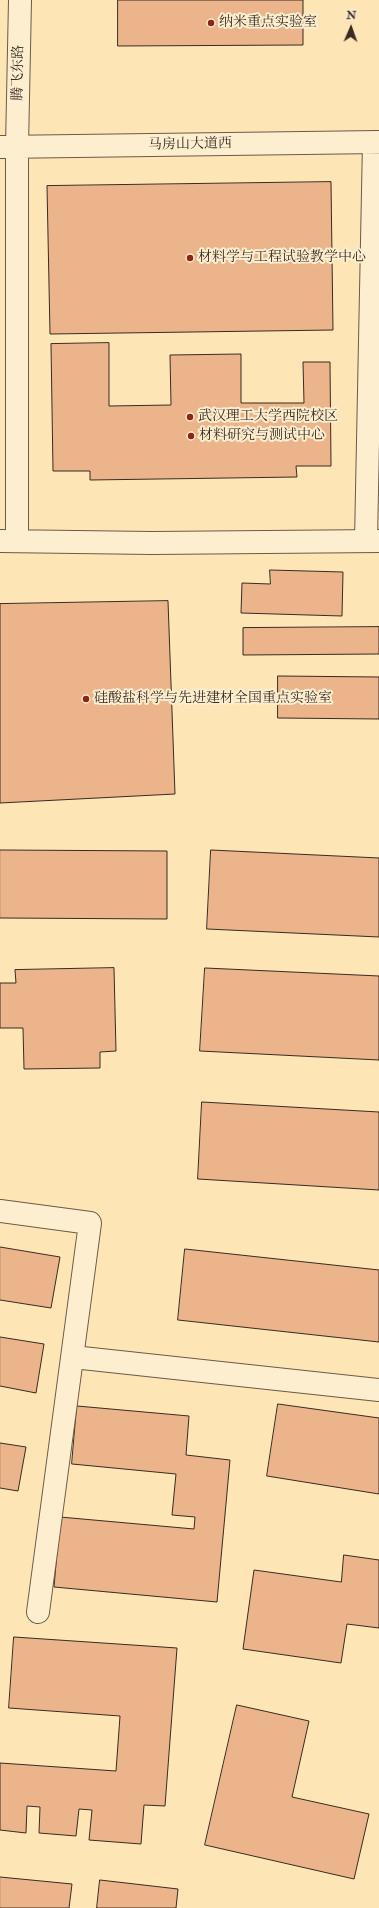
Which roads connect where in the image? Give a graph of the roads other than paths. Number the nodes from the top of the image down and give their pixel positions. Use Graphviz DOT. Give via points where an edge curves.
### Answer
graph roads {
  1 [pos="20,0"];
  2 [pos="377,142"];
  3 [pos="9,147"];
  4 [pos="376,256"];
  5 [pos="8,541"];
  6 [pos="373,541"];
  7 [pos="0,1211"];
  8 [pos="73,1357"];
  9 [pos="379,1390"];
  10 [pos="38,1612"];
  1 -- 3 [label="street, 腾飞东路"];
  2 -- 3 [label="street, 马房山大道西"];
  2 -- 4 [label="street"];
  3 -- 5 [label="street, 腾飞东路"];
  4 -- 6 [label="street"];
  5 -- 6 [label="street"];
  7 -- 8 [label="street" via="90,1223"];
  8 -- 9 [label="street"];
  8 -- 10 [label="street"];
}
